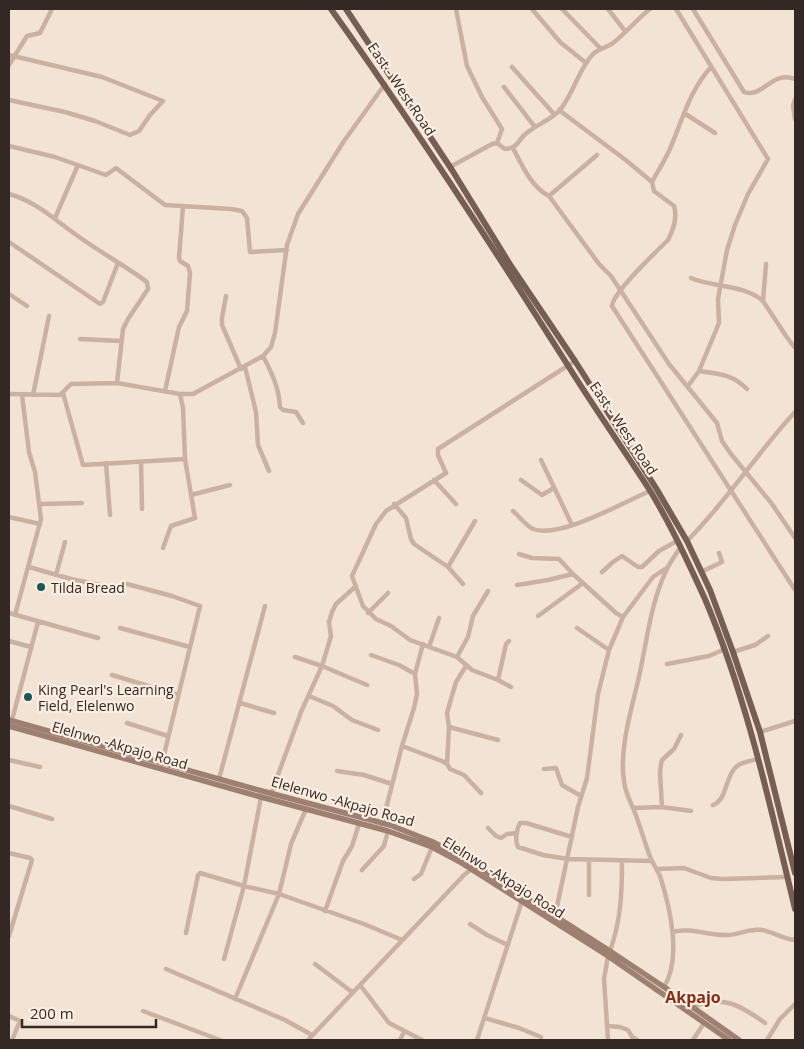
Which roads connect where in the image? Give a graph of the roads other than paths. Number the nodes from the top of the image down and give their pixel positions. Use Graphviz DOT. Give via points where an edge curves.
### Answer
graph roads {
  1 [pos="52,9"];
  2 [pos="331,9"];
  3 [pos="346,9"];
  4 [pos="456,9"];
  5 [pos="532,9"];
  6 [pos="562,9"];
  7 [pos="608,9"];
  8 [pos="650,9"];
  9 [pos="676,9"];
  10 [pos="693,9"];
  11 [pos="625,31"];
  12 [pos="601,49"];
  13 [pos="11,55"];
  14 [pos="586,63"];
  15 [pos="9,65"];
  16 [pos="711,66"];
  17 [pos="512,67"];
  18 [pos="795,79"];
  19 [pos="385,84"];
  20 [pos="504,87"];
  21 [pos="795,99"];
  22 [pos="9,100"];
  23 [pos="559,110"];
  24 [pos="554,114"];
  25 [pos="684,114"];
  26 [pos="795,119"];
  27 [pos="535,127"];
  28 [pos="715,132"];
  29 [pos="497,143"];
  30 [pos="9,146"];
  31 [pos="512,148"];
  32 [pos="597,155"];
  33 [pos="78,165"];
  34 [pos="450,167"];
  35 [pos="652,182"];
  36 [pos="9,194"];
  37 [pos="549,196"];
  38 [pos="184,206"];
  39 [pos="55,218"];
  40 [pos="9,242"];
  41 [pos="286,250"];
  42 [pos="118,263"];
  43 [pos="766,264"];
  44 [pos="691,278"];
  45 [pos="722,285"];
  46 [pos="620,290"];
  47 [pos="9,294"];
  48 [pos="226,296"];
  49 [pos="763,301"];
  50 [pos="27,306"];
  51 [pos="49,316"];
  52 [pos="80,339"];
  53 [pos="122,341"];
  54 [pos="795,348"];
  55 [pos="263,356"];
  56 [pos="576,361"];
  57 [pos="568,366"];
  58 [pos="243,368"];
  59 [pos="699,372"];
  60 [pos="117,383"];
  61 [pos="688,386"];
  62 [pos="747,389"];
  63 [pos="165,391"];
  64 [pos="63,393"];
  65 [pos="9,394"];
  66 [pos="180,394"];
  67 [pos="22,395"];
  68 [pos="33,395"];
  69 [pos="795,412"];
  70 [pos="302,423"];
  71 [pos="185,459"];
  72 [pos="541,460"];
  73 [pos="140,462"];
  74 [pos="106,463"];
  75 [pos="269,471"];
  76 [pos="744,472"];
  77 [pos="434,480"];
  78 [pos="521,480"];
  79 [pos="230,485"];
  80 [pos="554,488"];
  81 [pos="650,490"];
  82 [pos="731,491"];
  83 [pos="192,495"];
  84 [pos="82,503"];
  85 [pos="40,504"];
  86 [pos="394,504"];
  87 [pos="456,504"];
  88 [pos="142,508"];
  89 [pos="513,511"];
  90 [pos="110,515"];
  91 [pos="9,517"];
  92 [pos="475,521"];
  93 [pos="40,524"];
  94 [pos="572,525"];
  95 [pos="795,538"];
  96 [pos="677,541"];
  97 [pos="687,541"];
  98 [pos="65,542"];
  99 [pos="163,548"];
  100 [pos="680,548"];
  101 [pos="719,553"];
  102 [pos="519,554"];
  103 [pos="29,567"];
  104 [pos="448,567"];
  105 [pos="668,568"];
  106 [pos="602,572"];
  107 [pos="701,572"];
  108 [pos="573,574"];
  109 [pos="56,575"];
  110 [pos="582,583"];
  111 [pos="127,584"];
  112 [pos="463,584"];
  113 [pos="517,584"];
  114 [pos="105,586"];
  115 [pos="355,587"];
  116 [pos="795,590"];
  117 [pos="488,591"];
  118 [pos="388,593"];
  119 [pos="266,606"];
  120 [pos="9,613"];
  121 [pos="368,613"];
  122 [pos="15,615"];
  123 [pos="538,616"];
  124 [pos="623,617"];
  125 [pos="439,618"];
  126 [pos="38,622"];
  127 [pos="120,628"];
  128 [pos="577,628"];
  129 [pos="768,636"];
  130 [pos="98,638"];
  131 [pos="9,641"];
  132 [pos="509,641"];
  133 [pos="423,644"];
  134 [pos="190,647"];
  135 [pos="31,648"];
  136 [pos="429,648"];
  137 [pos="725,649"];
  138 [pos="609,650"];
  139 [pos="733,652"];
  140 [pos="371,655"];
  141 [pos="295,657"];
  142 [pos="458,658"];
  143 [pos="667,664"];
  144 [pos="322,666"];
  145 [pos="466,666"];
  146 [pos="415,674"];
  147 [pos="112,675"];
  148 [pos="498,680"];
  149 [pos="367,685"];
  150 [pos="511,688"];
  151 [pos="178,695"];
  152 [pos="309,696"];
  153 [pos="240,703"];
  154 [pos="274,713"];
  155 [pos="795,720"];
  156 [pos="10,722"];
  157 [pos="127,723"];
  158 [pos="449,726"];
  159 [pos="378,730"];
  160 [pos="760,732"];
  161 [pos="680,735"];
  162 [pos="168,736"];
  163 [pos="498,740"];
  164 [pos="402,746"];
  165 [pos="758,759"];
  166 [pos="9,760"];
  167 [pos="162,763"];
  168 [pos="447,764"];
  169 [pos="40,768"];
  170 [pos="544,769"];
  171 [pos="337,771"];
  172 [pos="219,779"];
  173 [pos="392,784"];
  174 [pos="481,793"];
  175 [pos="271,794"];
  176 [pos="582,796"];
  177 [pos="261,797"];
  178 [pos="713,805"];
  179 [pos="9,806"];
  180 [pos="662,807"];
  181 [pos="633,808"];
  182 [pos="306,810"];
  183 [pos="691,811"];
  184 [pos="52,819"];
  185 [pos="359,824"];
  186 [pos="382,824"];
  187 [pos="488,828"];
  188 [pos="388,831"];
  189 [pos="517,833"];
  190 [pos="572,837"];
  191 [pos="432,847"];
  192 [pos="9,853"];
  193 [pos="568,859"];
  194 [pos="589,860"];
  195 [pos="622,861"];
  196 [pos="652,861"];
  197 [pos="467,863"];
  198 [pos="473,867"];
  199 [pos="657,869"];
  200 [pos="362,870"];
  201 [pos="795,874"];
  202 [pos="464,875"];
  203 [pos="787,876"];
  204 [pos="414,879"];
  205 [pos="244,886"];
  206 [pos="279,894"];
  207 [pos="588,895"];
  208 [pos="522,901"];
  209 [pos="795,909"];
  210 [pos="325,911"];
  211 [pos="555,916"];
  212 [pos="470,924"];
  213 [pos="673,932"];
  214 [pos="186,933"];
  215 [pos="9,936"];
  216 [pos="402,940"];
  217 [pos="795,940"];
  218 [pos="508,945"];
  219 [pos="609,954"];
  220 [pos="224,959"];
  221 [pos="315,964"];
  222 [pos="166,969"];
  223 [pos="360,985"];
  224 [pos="664,986"];
  225 [pos="352,992"];
  226 [pos="236,999"];
  227 [pos="795,1004"];
  228 [pos="693,1007"];
  229 [pos="143,1011"];
  230 [pos="9,1016"];
  231 [pos="485,1018"];
  232 [pos="704,1023"];
  233 [pos="765,1023"];
  234 [pos="607,1026"];
  235 [pos="404,1032"];
  236 [pos="312,1035"];
  237 [pos="542,1037"];
  238 [pos="12,1040"];
  239 [pos="220,1040"];
  240 [pos="308,1040"];
  241 [pos="400,1040"];
  242 [pos="422,1040"];
  243 [pos="476,1040"];
  244 [pos="608,1040"];
  245 [pos="637,1040"];
  246 [pos="693,1040"];
  247 [pos="728,1040"];
  248 [pos="739,1040"];
  249 [pos="767,1040"];
  1 -- 13 [label="street" via="40,33 27,36"];
  2 -- 19 [label="main road, East - West Road"];
  3 -- 34 [label="main road, East - West Road"];
  4 -- 29 [label="street" via="467,66 502,129"];
  5 -- 14 [label="street" via="560,42"];
  6 -- 12 [label="street"];
  7 -- 11 [label="street"];
  8 -- 11 [label="street"];
  9 -- 16 [label="street"];
  10 -- 18 [label="street" via="744,92 758,92 776,78"];
  11 -- 12 [label="street"];
  12 -- 14 [label="street"];
  13 -- 15 [label="street"];
  13 -- 22 [label="street" via="102,77 163,101 139,131 130,135 65,112"];
  14 -- 23 [label="street"];
  16 -- 25 [label="street" via="691,95"];
  16 -- 45 [label="street" via="768,159 735,225 727,250"];
  17 -- 24 [label="street"];
  19 -- 41 [label="street" via="304,202"];
  19 -- 57 [label="main road, East - West Road"];
  20 -- 27 [label="street"];
  21 -- 26 [label="street"];
  23 -- 24 [label="street"];
  23 -- 35 [label="street"];
  24 -- 27 [label="street"];
  25 -- 28 [label="street"];
  25 -- 35 [label="street"];
  27 -- 31 [label="street"];
  29 -- 31 [label="street" via="504,149"];
  29 -- 34 [label="street"];
  30 -- 33 [label="street"];
  31 -- 37 [label="street" via="541,192"];
  32 -- 37 [label="street"];
  33 -- 38 [label="street" via="106,175 116,168 163,204"];
  33 -- 39 [label="street"];
  34 -- 56 [label="main road, East - West Road" via="511,266"];
  35 -- 46 [label="street" via="654,191 676,209 673,230 668,240"];
  36 -- 39 [label="street" via="25,199"];
  37 -- 46 [label="street"];
  38 -- 41 [label="street" via="242,211 247,218 250,252"];
  38 -- 63 [label="street" via="179,258 188,266 190,273 187,311 179,327"];
  39 -- 42 [label="street"];
  40 -- 42 [label="street" via="100,304 104,302"];
  41 -- 55 [label="street" via="275,333"];
  42 -- 53 [label="street" via="148,285 125,324"];
  43 -- 49 [label="street"];
  44 -- 45 [label="street"];
  45 -- 49 [label="street" via="747,292"];
  45 -- 59 [label="street" via="719,323"];
  46 -- 61 [label="street" via="669,364"];
  46 -- 82 [label="street" via="612,306"];
  47 -- 50 [label="street"];
  48 -- 58 [label="street" via="222,325"];
  49 -- 54 [label="street"];
  51 -- 68 [label="street"];
  52 -- 53 [label="street"];
  53 -- 60 [label="street"];
  55 -- 58 [label="street"];
  55 -- 70 [label="street" via="280,393 280,407 296,412"];
  56 -- 57 [label="street"];
  56 -- 97 [label="main road, East - West Road"];
  57 -- 77 [label="street" via="438,449 446,473"];
  57 -- 81 [label="main road, East - West Road"];
  58 -- 66 [label="street" via="193,394"];
  58 -- 75 [label="street" via="256,412 258,446"];
  59 -- 61 [label="street"];
  59 -- 62 [label="street" via="737,379"];
  60 -- 63 [label="street"];
  60 -- 64 [label="street" via="74,384"];
  61 -- 76 [label="street" via="717,423 722,441"];
  63 -- 66 [label="street"];
  64 -- 68 [label="street"];
  64 -- 74 [label="street" via="82,464"];
  65 -- 67 [label="street"];
  66 -- 71 [label="street"];
  67 -- 68 [label="street"];
  67 -- 85 [label="street"];
  69 -- 76 [label="street"];
  71 -- 73 [label="street"];
  71 -- 83 [label="street"];
  72 -- 80 [label="street"];
  73 -- 74 [label="street"];
  73 -- 88 [label="street"];
  74 -- 90 [label="street"];
  76 -- 82 [label="street"];
  76 -- 95 [label="street" via="772,504"];
  77 -- 86 [label="street"];
  77 -- 87 [label="street"];
  78 -- 80 [label="street" via="542,495"];
  79 -- 83 [label="street"];
  80 -- 94 [label="street"];
  81 -- 94 [label="street"];
  81 -- 96 [label="main road, East - West Road"];
  82 -- 97 [label="street"];
  82 -- 116 [label="street"];
  83 -- 99 [label="street" via="195,518 171,526"];
  84 -- 85 [label="street"];
  85 -- 93 [label="street"];
  86 -- 104 [label="street" via="406,518 414,544"];
  86 -- 115 [label="street" via="383,514 368,539 352,575"];
  89 -- 94 [label="street" via="529,527 539,530"];
  91 -- 93 [label="street"];
  92 -- 104 [label="street"];
  93 -- 103 [label="street"];
  96 -- 100 [label="main road, East - West Road"];
  96 -- 106 [label="street" via="659,551 642,568 622,556"];
  97 -- 107 [label="main road, East - West Road"];
  98 -- 109 [label="street"];
  100 -- 105 [label="street"];
  100 -- 137 [label="main road, East - West Road"];
  101 -- 107 [label="street" via="722,562"];
  102 -- 108 [label="street" via="532,558 557,558"];
  103 -- 109 [label="street"];
  103 -- 122 [label="street"];
  104 -- 112 [label="street"];
  105 -- 124 [label="street" via="653,578"];
  105 -- 181 [label="street" via="649,626 628,726 623,780"];
  107 -- 139 [label="main road, East - West Road"];
  108 -- 110 [label="street"];
  108 -- 113 [label="street"];
  109 -- 114 [label="street"];
  110 -- 123 [label="street"];
  110 -- 124 [label="street"];
  111 -- 134 [label="street" via="200,606"];
  115 -- 121 [label="street"];
  115 -- 144 [label="street" via="332,612 329,622 331,636"];
  117 -- 142 [label="street" via="473,616"];
  118 -- 121 [label="street"];
  119 -- 153 [label="street"];
  120 -- 122 [label="street"];
  121 -- 133 [label="street" via="410,640"];
  122 -- 126 [label="street"];
  124 -- 138 [label="street"];
  125 -- 136 [label="street"];
  126 -- 130 [label="street"];
  126 -- 135 [label="street"];
  127 -- 134 [label="street"];
  128 -- 138 [label="street"];
  129 -- 139 [label="street" via="755,645"];
  131 -- 135 [label="street"];
  132 -- 148 [label="street"];
  133 -- 136 [label="street"];
  133 -- 146 [label="street"];
  134 -- 151 [label="street"];
  135 -- 156 [label="street"];
  136 -- 142 [label="street"];
  137 -- 143 [label="street" via="709,656"];
  137 -- 165 [label="main road, East - West Road"];
  138 -- 176 [label="street" via="598,694"];
  139 -- 160 [label="main road, East - West Road"];
  140 -- 146 [label="street"];
  141 -- 144 [label="street"];
  142 -- 145 [label="street"];
  144 -- 149 [label="street"];
  144 -- 152 [label="street"];
  145 -- 148 [label="street"];
  145 -- 158 [label="street" via="452,692 447,716"];
  146 -- 164 [label="street" via="417,697"];
  147 -- 151 [label="street"];
  148 -- 150 [label="street"];
  151 -- 162 [label="street"];
  152 -- 159 [label="street" via="337,708 352,720"];
  152 -- 175 [label="street"];
  153 -- 154 [label="street"];
  153 -- 172 [label="street"];
  155 -- 160 [label="street"];
  156 -- 167 [label="main road, Elelenwo -Akpajo Road"];
  156 -- 177 [label="main road, Elelnwo -Akpajo Road"];
  157 -- 162 [label="street"];
  158 -- 163 [label="street"];
  158 -- 168 [label="street"];
  160 -- 201 [label="main road, East - West Road"];
  161 -- 180 [label="street" via="674,749 661,764"];
  162 -- 167 [label="street"];
  164 -- 168 [label="street"];
  164 -- 173 [label="street"];
  165 -- 178 [label="street" via="734,768 721,800"];
  165 -- 203 [label="main road, East - West Road"];
  166 -- 169 [label="street"];
  167 -- 172 [label="main road, Elelenwo -Akpajo Road"];
  168 -- 174 [label="street" via="450,769 464,775"];
  170 -- 176 [label="street" via="556,768 562,785"];
  171 -- 173 [label="street"];
  172 -- 175 [label="main road, Elelenwo -Akpajo Road"];
  173 -- 186 [label="street"];
  175 -- 186 [label="main road, Elelenwo -Akpajo Road"];
  176 -- 190 [label="street"];
  177 -- 182 [label="main road, Elelnwo -Akpajo Road"];
  177 -- 205 [label="street"];
  179 -- 184 [label="street"];
  180 -- 181 [label="street"];
  180 -- 183 [label="street"];
  181 -- 196 [label="street"];
  182 -- 185 [label="main road, Elelnwo -Akpajo Road"];
  182 -- 206 [label="street" via="291,844"];
  185 -- 188 [label="main road, Elelnwo -Akpajo Road"];
  185 -- 210 [label="street"];
  186 -- 197 [label="main road, Elelenwo -Akpajo Road" via="416,834 450,850"];
  187 -- 189 [label="street" via="501,838"];
  188 -- 191 [label="main road, Elelnwo -Akpajo Road"];
  188 -- 200 [label="street" via="384,846"];
  189 -- 190 [label="street" via="520,823 526,823"];
  189 -- 193 [label="street" via="518,847"];
  190 -- 193 [label="street"];
  191 -- 197 [label="main road, Elelnwo -Akpajo Road"];
  191 -- 204 [label="street" via="421,874"];
  192 -- 215 [label="street" via="32,860"];
  193 -- 194 [label="street"];
  193 -- 211 [label="street"];
  194 -- 195 [label="street"];
  194 -- 207 [label="street"];
  195 -- 196 [label="street"];
  195 -- 219 [label="street" via="620,915"];
  196 -- 199 [label="street"];
  197 -- 198 [label="main road, Elelenwo -Akpajo Road"];
  197 -- 202 [label="street"];
  198 -- 202 [label="street"];
  198 -- 208 [label="main road, Elelnwo -Akpajo Road"];
  198 -- 211 [label="main road, Elelenwo -Akpajo Road"];
  199 -- 203 [label="street" via="684,868 723,879"];
  199 -- 213 [label="street"];
  202 -- 216 [label="street"];
  203 -- 209 [label="main road, East - West Road"];
  205 -- 206 [label="street"];
  205 -- 214 [label="street" via="199,874"];
  205 -- 220 [label="street"];
  206 -- 210 [label="street"];
  206 -- 226 [label="street"];
  208 -- 218 [label="street"];
  208 -- 219 [label="main road, Elelnwo -Akpajo Road"];
  210 -- 216 [label="street"];
  211 -- 219 [label="main road, Elelenwo -Akpajo Road"];
  212 -- 218 [label="street"];
  213 -- 217 [label="street" via="729,935 754,929"];
  213 -- 224 [label="street" via="672,968"];
  216 -- 223 [label="street"];
  218 -- 231 [label="street"];
  219 -- 224 [label="main road, Elelenwo -Akpajo Road"];
  219 -- 232 [label="main road, Elelnwo -Akpajo Road"];
  219 -- 234 [label="street" via="604,979"];
  221 -- 225 [label="street"];
  222 -- 226 [label="street"];
  223 -- 225 [label="street"];
  223 -- 235 [label="street" via="389,1022"];
  224 -- 228 [label="main road, Elelenwo -Akpajo Road"];
  225 -- 236 [label="street"];
  226 -- 236 [label="street"];
  227 -- 249 [label="street" via="777,1023"];
  228 -- 233 [label="street" via="706,1002 726,1002 747,1009"];
  228 -- 248 [label="main road, Elelenwo -Akpajo Road"];
  229 -- 239 [label="street"];
  230 -- 238 [label="street" via="20,1021"];
  231 -- 237 [label="street"];
  231 -- 243 [label="street"];
  232 -- 246 [label="street"];
  232 -- 247 [label="main road, Elelnwo -Akpajo Road"];
  234 -- 244 [label="street"];
  234 -- 245 [label="street" via="628,1030"];
  235 -- 241 [label="street"];
  235 -- 242 [label="street"];
  236 -- 240 [label="street"];
}
